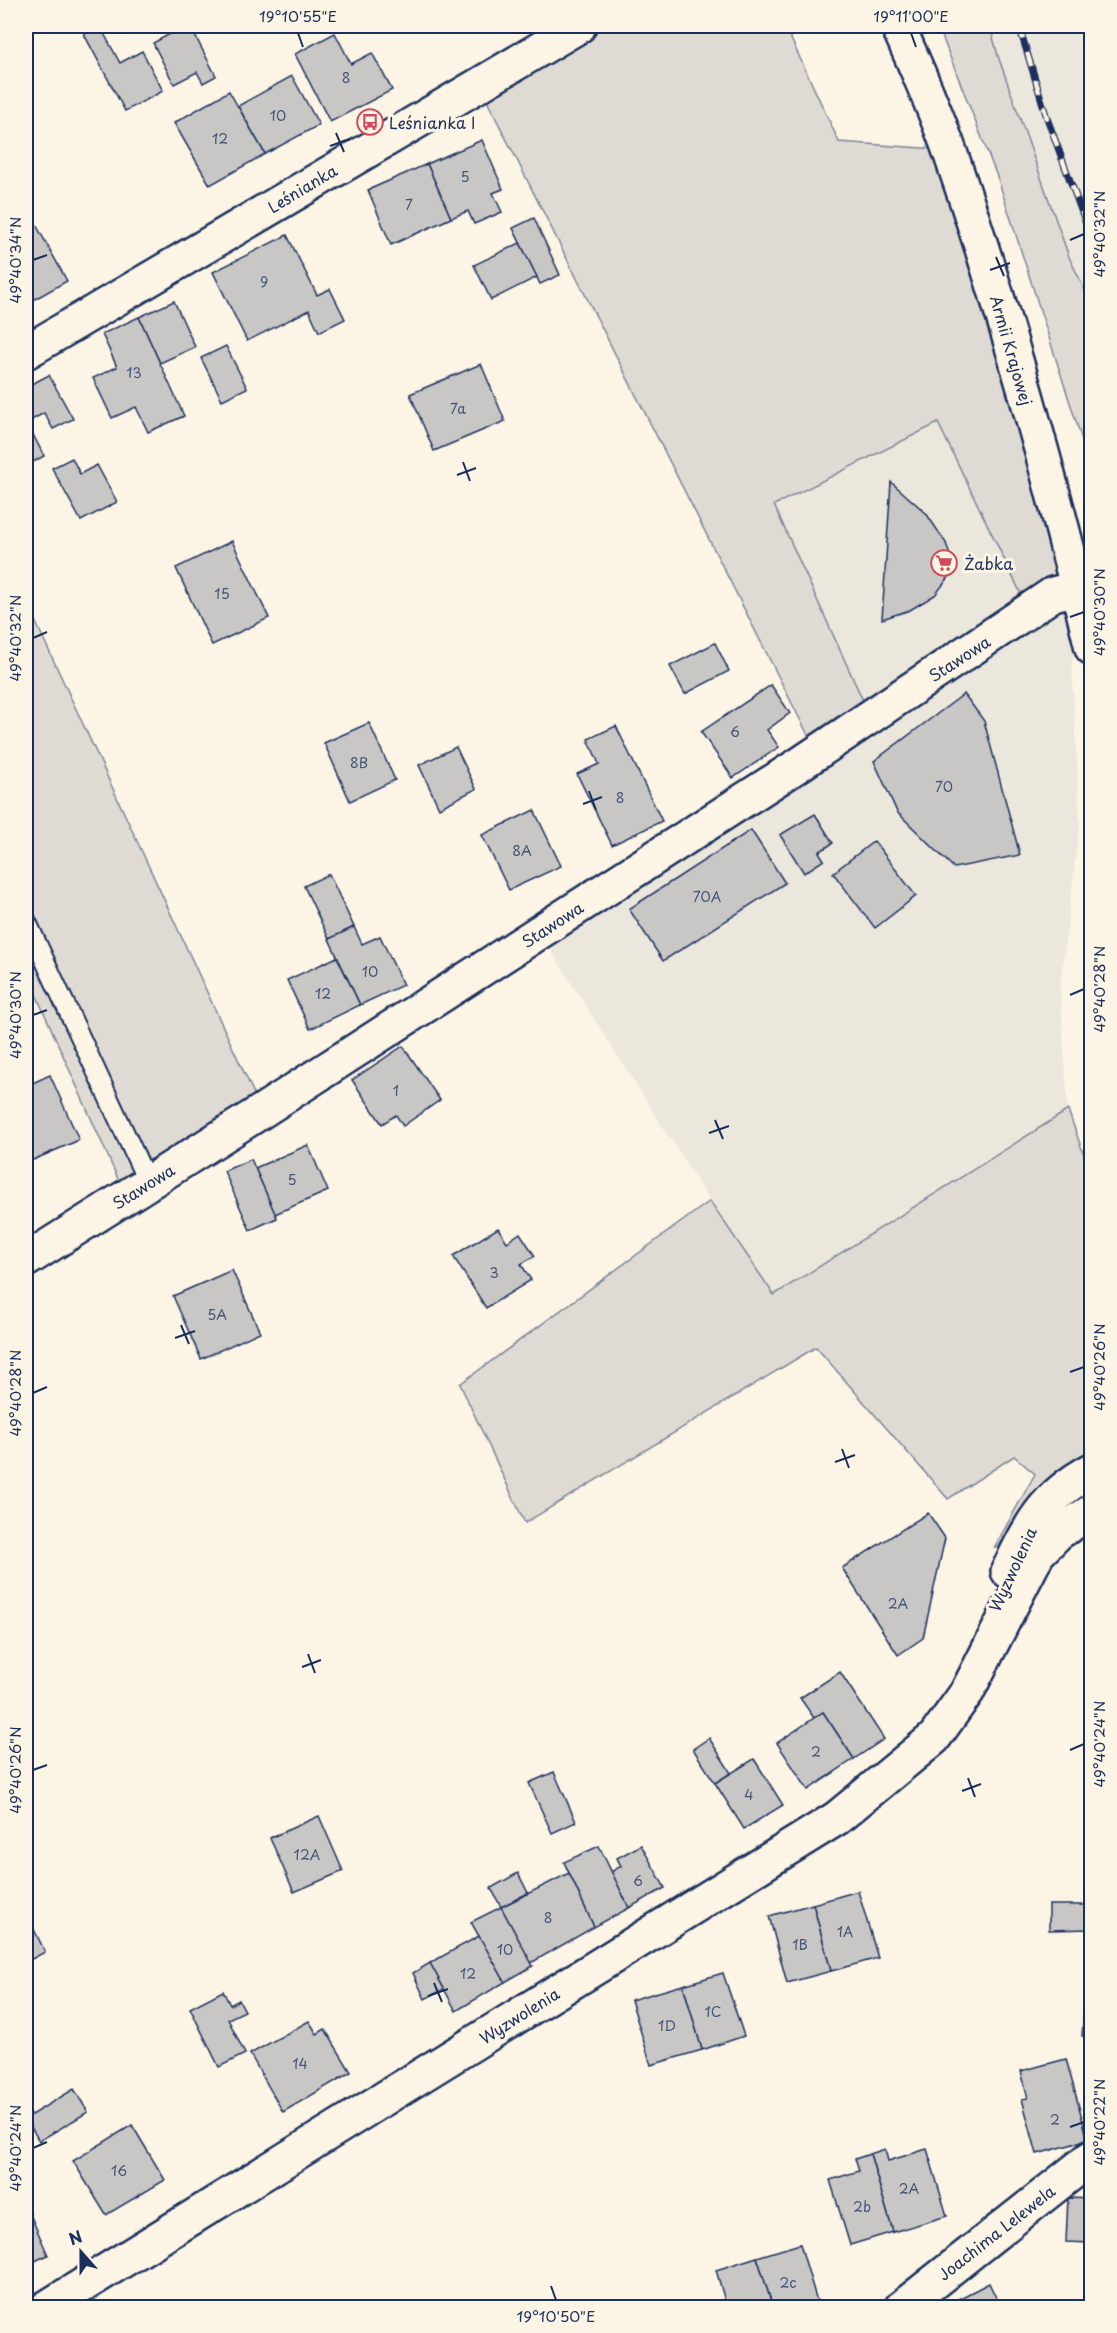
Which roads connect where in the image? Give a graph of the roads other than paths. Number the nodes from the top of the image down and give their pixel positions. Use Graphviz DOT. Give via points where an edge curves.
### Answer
graph roads {
  1 [pos="579,26"];
  2 [pos="898,26"];
  3 [pos="26,352"];
  4 [pos="1077,588"];
  5 [pos="1092,648"];
  6 [pos="26,920"];
  7 [pos="148,1183"];
  8 [pos="26,1260"];
  9 [pos="1092,1470"];
  10 [pos="1092,1511"];
  11 [pos="967,1692"];
  12 [pos="1092,2157"];
  13 [pos="46,2307"];
  14 [pos="901,2307"];
  1 -- 3 [label="street, Leśnianka"];
  2 -- 4 [label="street, Armii Krajowej" via="950,150 999,303"];
  4 -- 5 [label="street, Armii Krajowej"];
  4 -- 7 [label="street, Stawowa" via="1053,594 800,764"];
  6 -- 7 [label="lane"];
  7 -- 8 [label="street, Stawowa"];
  9 -- 11 [label="street, Wyzwolenia" via="1062,1488 1027,1532 997,1594"];
  10 -- 11 [label="street, Wyzwolenia" via="1058,1533 1038,1553"];
  11 -- 13 [label="street, Wyzwolenia" via="934,1738 837,1818"];
  12 -- 14 [label="street, Joachima Lelewela"];
}
